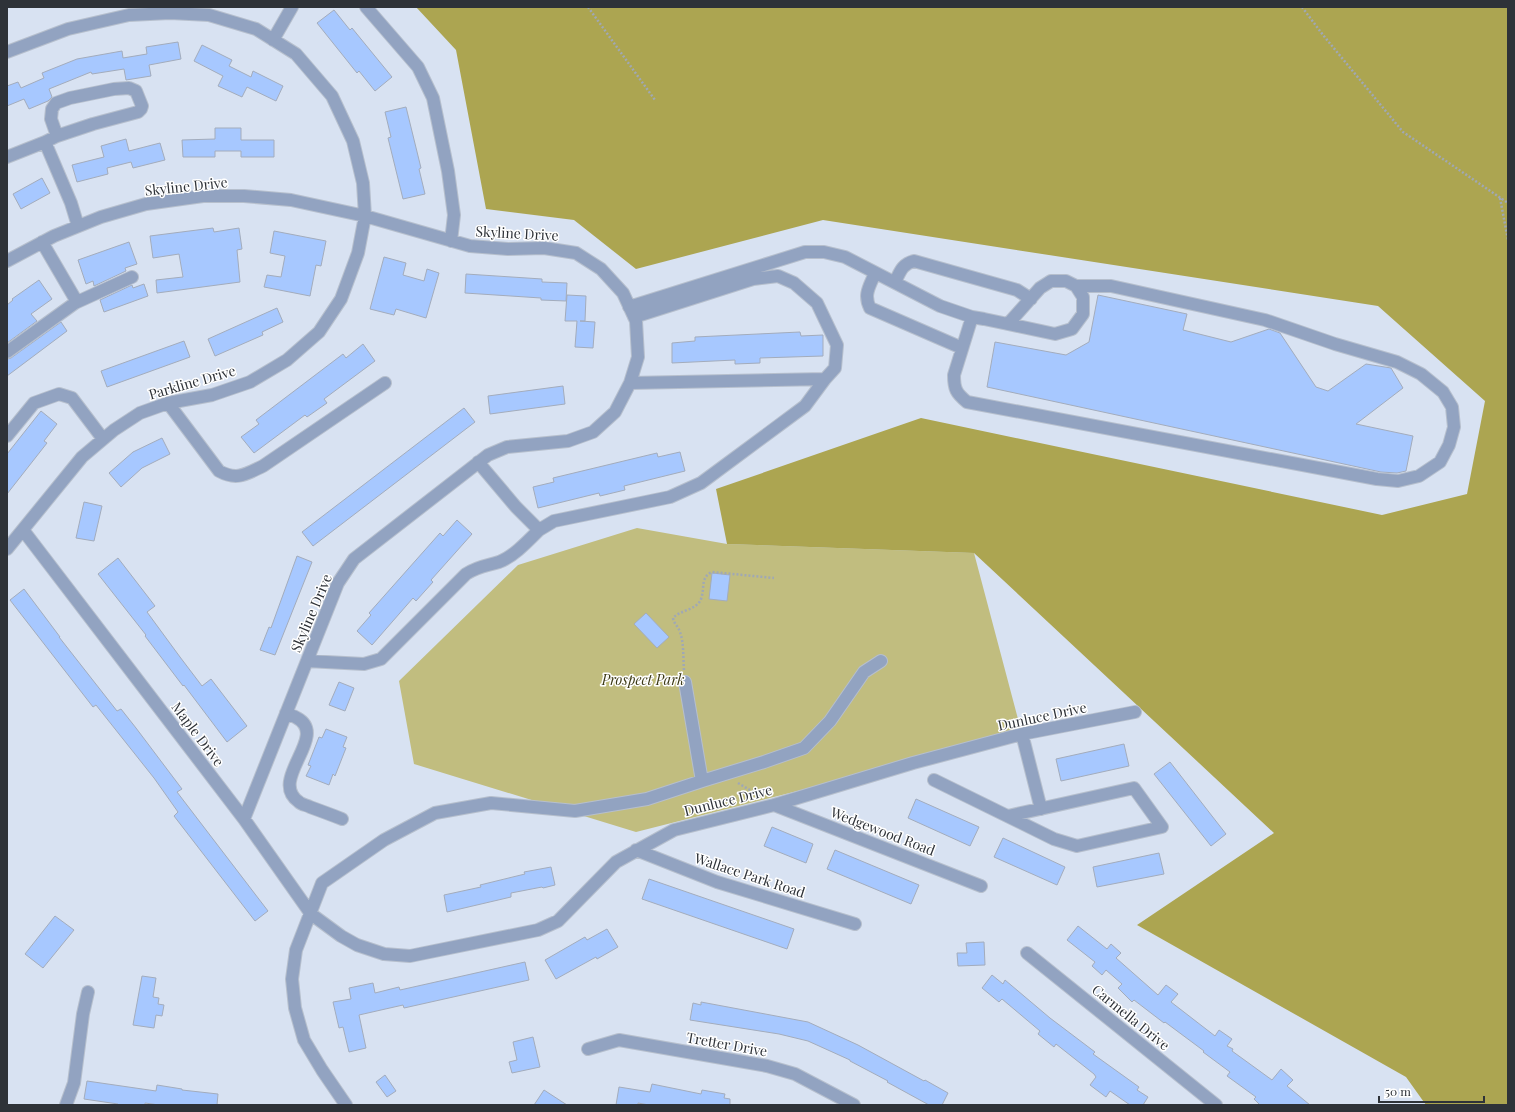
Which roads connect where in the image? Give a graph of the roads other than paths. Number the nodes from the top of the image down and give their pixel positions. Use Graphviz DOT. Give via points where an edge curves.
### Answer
graph roads {
  1 [pos="292,7"];
  2 [pos="366,7"];
  3 [pos="173,10"];
  4 [pos="273,40"];
  5 [pos="7,52"];
  6 [pos="57,136"];
  7 [pos="45,142"];
  8 [pos="7,157"];
  9 [pos="365,216"];
  10 [pos="78,226"];
  11 [pos="451,241"];
  12 [pos="42,242"];
  13 [pos="7,261"];
  14 [pos="876,272"];
  15 [pos="132,277"];
  16 [pos="895,282"];
  17 [pos="1076,286"];
  18 [pos="1031,299"];
  19 [pos="77,302"];
  20 [pos="632,312"];
  21 [pos="972,317"];
  22 [pos="1008,324"];
  23 [pos="962,348"];
  24 [pos="7,352"];
  25 [pos="825,380"];
  26 [pos="385,383"];
  27 [pos="630,383"];
  28 [pos="168,403"];
  29 [pos="7,436"];
  30 [pos="103,439"];
  31 [pos="478,462"];
  32 [pos="23,530"];
  33 [pos="539,530"];
  34 [pos="7,549"];
  35 [pos="307,661"];
  36 [pos="881,662"];
  37 [pos="685,682"];
  38 [pos="1135,712"];
  39 [pos="286,713"];
  40 [pos="1022,734"];
  41 [pos="702,780"];
  42 [pos="934,780"];
  43 [pos="774,804"];
  44 [pos="1041,809"];
  45 [pos="1008,816"];
  46 [pos="342,818"];
  47 [pos="244,819"];
  48 [pos="636,850"];
  49 [pos="981,886"];
  50 [pos="311,914"];
  51 [pos="855,924"];
  52 [pos="357,945"];
  53 [pos="1027,952"];
  54 [pos="88,992"];
  55 [pos="588,1049"];
  56 [pos="66,1105"];
  57 [pos="346,1105"];
  58 [pos="854,1105"];
  59 [pos="1216,1105"];
  1 -- 4 [label="street"];
  2 -- 11 [label="street" via="418,67 433,98 454,215"];
  3 -- 4 [label="street, Parkline Drive" via="209,15 256,29"];
  3 -- 5 [label="street, Parkline Drive" via="130,15 68,29"];
  4 -- 9 [label="street, Parkline Drive" via="296,54 332,96 353,141 363,183"];
  6 -- 6 [label="street" via="138,112 142,106 136,91 129,88 114,89 56,103 52,109 51,119"];
  6 -- 7 [label="street"];
  7 -- 8 [label="street"];
  7 -- 10 [label="street"];
  9 -- 10 [label="street, Skyline Drive" via="291,200 203,196 146,204"];
  9 -- 11 [label="street, Skyline Drive"];
  9 -- 28 [label="street, Parkline Drive" via="358,253 341,299 319,332 287,360 250,382 212,395"];
  10 -- 12 [label="street, Skyline Drive"];
  11 -- 20 [label="street, Skyline Drive" via="470,246 544,248 576,253 601,268 623,292"];
  12 -- 13 [label="street, Skyline Drive"];
  12 -- 19 [label="street"];
  14 -- 16 [label="street"];
  14 -- 20 [label="street" via="845,257 824,252 805,252"];
  14 -- 23 [label="street" via="867,293 866,301 870,308"];
  15 -- 19 [label="street"];
  16 -- 18 [label="street" via="902,267 914,261 1017,290"];
  16 -- 21 [label="street" via="940,306"];
  17 -- 18 [label="street" via="1066,281 1050,281"];
  17 -- 22 [label="street" via="1083,297 1083,314 1072,329 1055,334"];
  17 -- 23 [label="street" via="1111,286 1265,320 1396,362 1421,374 1442,392 1452,407 1454,428 1450,445 1440,462 1419,476 1398,481 967,402 958,395 954,384"];
  18 -- 22 [label="street"];
  19 -- 24 [label="street"];
  20 -- 25 [label="street" via="753,280 778,276 794,283 817,303 837,345 835,368"];
  20 -- 27 [label="street, Skyline Drive" via="636,321 638,357"];
  21 -- 22 [label="street"];
  21 -- 23 [label="street"];
  25 -- 27 [label="street"];
  25 -- 33 [label="street" via="805,406 701,483 670,497 554,521"];
  26 -- 28 [label="street" via="263,466 246,474 230,477 219,471"];
  27 -- 31 [label="street, Skyline Drive" via="615,412 593,432 568,442 507,447"];
  28 -- 30 [label="street, Parkline Drive" via="140,413"];
  29 -- 30 [label="street" via="34,403 59,394 72,398"];
  30 -- 32 [label="street, Parkline Drive" via="82,457"];
  31 -- 33 [label="street"];
  31 -- 35 [label="street, Skyline Drive" via="354,559 338,583"];
  32 -- 34 [label="street, Parkline Drive"];
  32 -- 47 [label="street, Maple Drive"];
  33 -- 35 [label="street" via="500,562 476,567 466,574 381,659 364,664"];
  35 -- 39 [label="street, Skyline Drive"];
  36 -- 41 [label="street" via="864,672 830,721 804,748"];
  37 -- 41 [label="street"];
  38 -- 40 [label="street, Dunluce Drive"];
  39 -- 46 [label="street" via="298,718 305,725 308,735 289,783 291,793 299,802"];
  39 -- 47 [label="street, Skyline Drive"];
  40 -- 43 [label="street, Dunluce Drive"];
  40 -- 44 [label="street"];
  41 -- 50 [label="street" via="648,799 575,811 491,803 435,813 384,840 322,883"];
  42 -- 45 [label="street"];
  43 -- 48 [label="street, Dunluce Drive" via="674,830"];
  43 -- 49 [label="street, Wedgewood Road"];
  44 -- 45 [label="street"];
  44 -- 45 [label="street" via="1134,788 1162,827 1077,846 1054,839"];
  47 -- 50 [label="street, Maple Drive"];
  48 -- 51 [label="street, Wallace Park Road" via="717,882"];
  48 -- 52 [label="street, Dunluce Drive" via="616,862 558,921 538,930 410,956 384,954"];
  50 -- 52 [label="street, Maple Drive"];
  50 -- 57 [label="street" via="296,950 292,979 295,1008 304,1040"];
  53 -- 59 [label="street, Carmella Drive"];
  54 -- 56 [label="street" via="74,1083"];
  55 -- 58 [label="street, Tretter Drive" via="619,1040 767,1066 795,1074"];
}
